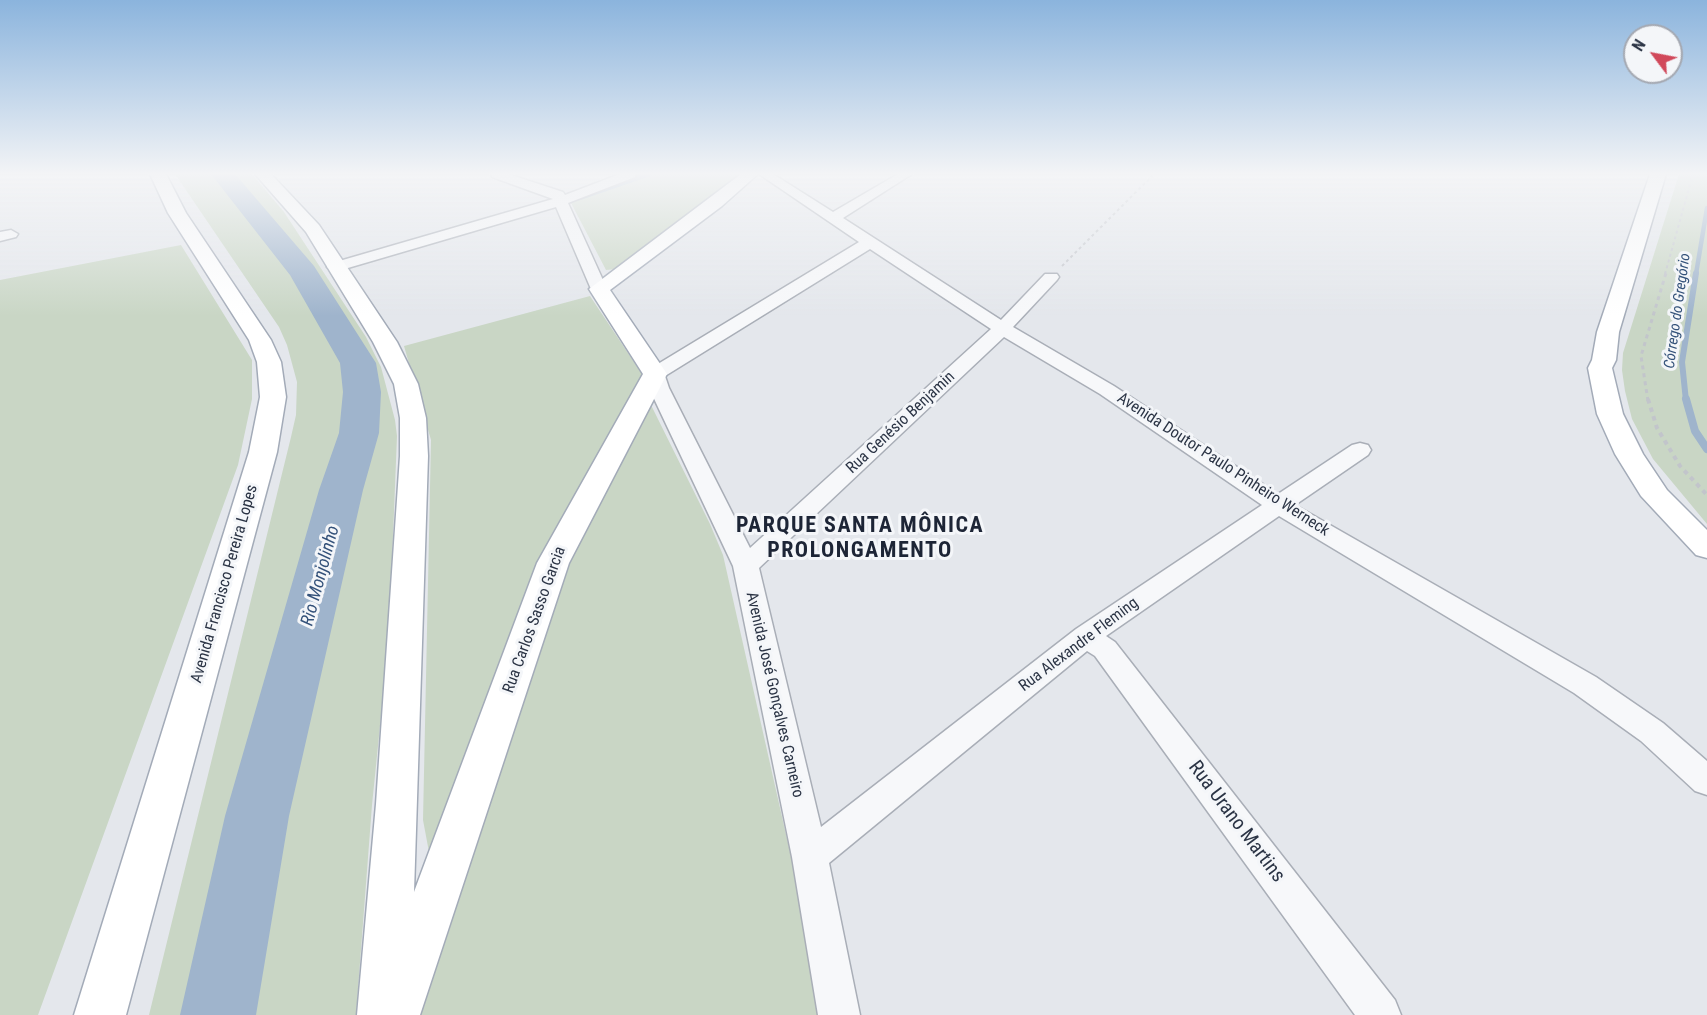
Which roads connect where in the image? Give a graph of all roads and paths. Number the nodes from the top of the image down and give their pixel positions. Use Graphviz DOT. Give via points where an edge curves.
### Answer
graph roads {
  1 [pos="182,221"];
  2 [pos="306,221"];
  3 [pos="492,221"];
  4 [pos="570,221"];
  5 [pos="691,221"];
  6 [pos="838,221"];
  7 [pos="1107,221"];
  8 [pos="1643,221"];
  9 [pos="1681,221"];
  10 [pos="870,242"];
  11 [pos="336,267"];
  12 [pos="1051,277"];
  13 [pos="599,290"];
  14 [pos="1003,329"];
  15 [pos="656,374"];
  16 [pos="1360,450"];
  17 [pos="1707,495"];
  18 [pos="1278,505"];
  19 [pos="1707,548"];
  20 [pos="746,566"];
  21 [pos="1086,636"];
  22 [pos="1707,781"];
  23 [pos="810,857"];
  24 [pos="100,1015"];
  25 [pos="383,1015"];
  26 [pos="394,1015"];
  27 [pos="839,1015"];
  28 [pos="1380,1015"];
  1 -- 24 [label="main road, Avenida Francisco Pereira Lopes" via="260,340 269,362 273,397 263,452"];
  2 -- 11 [label="main road"];
  3 -- 11 [label="street"];
  4 -- 13 [label="street, Avenida José Gonçalves Carneiro"];
  5 -- 13 [label="main road"];
  6 -- 10 [label="street, Avenida Doutor Paulo Pinheiro Werneck"];
  7 -- 12 [label="path"];
  8 -- 19 [label="main road" via="1600,368 1610,414 1629,454 1656,496"];
  9 -- 17 [label="path" via="1641,356 1657,428 1680,466"];
  10 -- 14 [label="street, Avenida Doutor Paulo Pinheiro Werneck"];
  10 -- 15 [label="street, Rua Carlos Sasso Garcia"];
  11 -- 25 [label="main road" via="396,362 406,384 413,417 397,804"];
  12 -- 14 [label="street, Rua Genésio Benjamin"];
  13 -- 15 [label="main road, Avenida José Gonçalves Carneiro"];
  14 -- 18 [label="street, Avenida Doutor Paulo Pinheiro Werneck" via="1107,390"];
  14 -- 20 [label="street, Rua Genésio Benjamin"];
  15 -- 20 [label="street, Avenida José Gonçalves Carneiro" via="659,388"];
  15 -- 26 [label="main road, Rua Carlos Sasso Garcia" via="553,563"];
  16 -- 18 [label="street, Rua Alexandre Fleming"];
  18 -- 21 [label="street, Rua Alexandre Fleming"];
  18 -- 22 [label="street, Avenida Doutor Paulo Pinheiro Werneck" via="1585,685 1652,732"];
  20 -- 23 [label="street, Avenida José Gonçalves Carneiro"];
  21 -- 23 [label="street, Rua Alexandre Fleming"];
  21 -- 28 [label="street, Rua Urano Martins" via="1113,659"];
  23 -- 27 [label="street, Avenida José Gonçalves Carneiro"];
}
